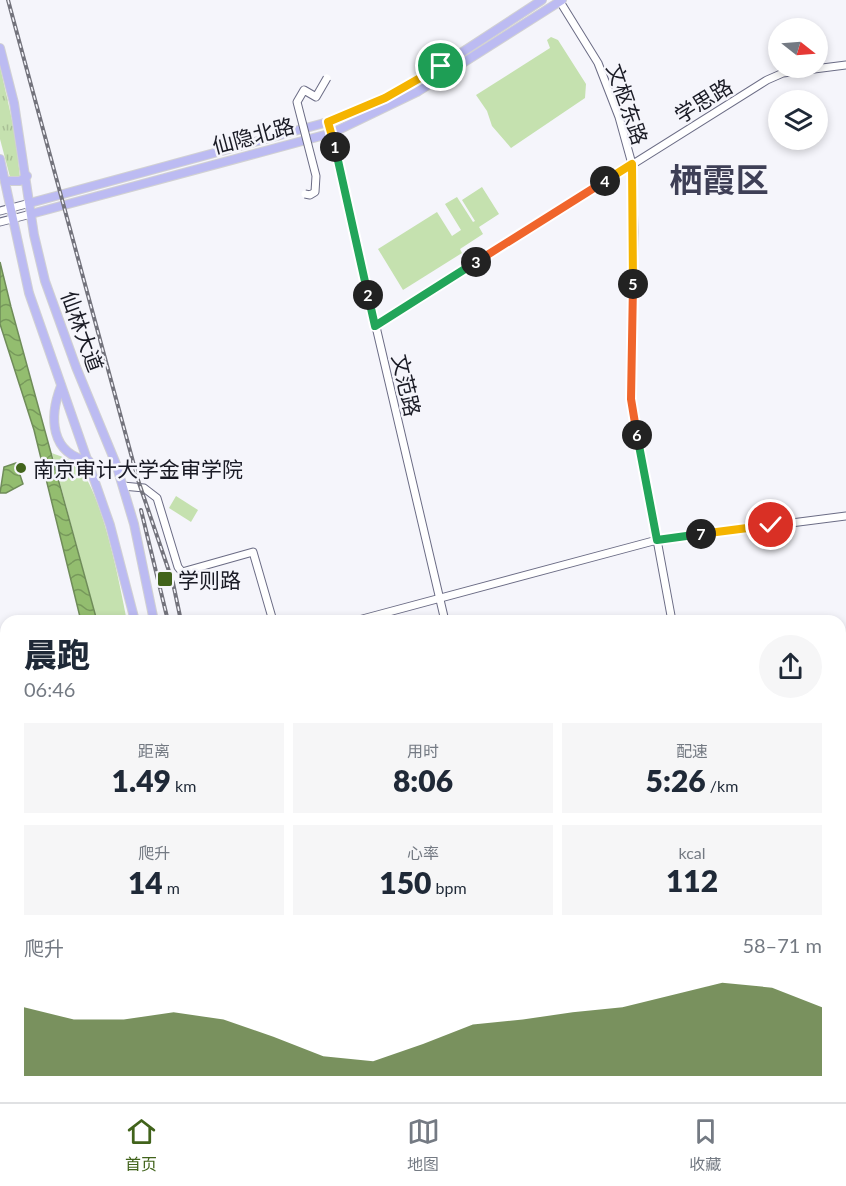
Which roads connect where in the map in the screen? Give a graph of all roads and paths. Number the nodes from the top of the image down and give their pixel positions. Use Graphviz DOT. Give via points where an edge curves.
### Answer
graph roads {
  1 [pos="542,0"];
  2 [pos="560,0"];
  3 [pos="0,48"];
  4 [pos="846,65"];
  5 [pos="327,78"];
  6 [pos="328,122"];
  7 [pos="332,132"];
  8 [pos="0,159"];
  9 [pos="632,164"];
  10 [pos="27,176"];
  11 [pos="5,181"];
  12 [pos="305,194"];
  13 [pos="30,203"];
  14 [pos="10,208"];
  15 [pos="0,211"];
  16 [pos="32,213"];
  17 [pos="12,219"];
  18 [pos="0,222"];
  19 [pos="36,244"];
  20 [pos="17,248"];
  21 [pos="375,326"];
  22 [pos="61,386"];
  23 [pos="89,461"];
  24 [pos="123,486"];
  25 [pos="846,516"];
  26 [pos="657,540"];
  27 [pos="440,598"];
  28 [pos="134,615"];
  29 [pos="153,615"];
  30 [pos="271,615"];
  31 [pos="377,615"];
  32 [pos="444,615"];
  33 [pos="671,615"];
  1 -- 6 [label="main road, 仙隐北路" via="385,98"];
  2 -- 7 [label="main road, 仙隐北路" via="417,92"];
  2 -- 9 [label="street, 文枢东路" via="598,63"];
  3 -- 10 [label="main road, 仙林大道"];
  4 -- 9 [label="street, 学思路" via="783,73 766,80"];
  5 -- 12 [label="street, bridge" via="316,97 304,90 297,102 316,176 315,192"];
  6 -- 7 [label="street, 文范路"];
  6 -- 13 [label="main road, 仙隐北路"];
  7 -- 16 [label="main road, 仙隐北路"];
  7 -- 21 [label="street, 文范路"];
  8 -- 11 [label="main road, 仙林大道"];
  9 -- 21 [label="street, 学思路"];
  9 -- 26 [label="street, 文枢东路" via="631,399"];
  10 -- 11 [label="main road" via="20,182"];
  10 -- 13 [label="main road, 仙林大道"];
  11 -- 14 [label="main road, 仙林大道"];
  13 -- 14 [label="street"];
  13 -- 16 [label="main road, 仙林大道"];
  14 -- 15 [label="street"];
  14 -- 17 [label="main road, 仙林大道"];
  16 -- 17 [label="street"];
  16 -- 19 [label="main road, 仙林大道"];
  17 -- 18 [label="street"];
  17 -- 20 [label="main road, 仙林大道"];
  19 -- 20 [label="main road" via="26,237"];
  19 -- 24 [label="main road, 仙林大道" via="45,281"];
  20 -- 22 [label="main road, 仙林大道"];
  21 -- 27 [label="street, 文范路"];
  22 -- 23 [label="main road, 仙林大道"];
  22 -- 23 [label="main road" via="53,412 61,446 76,459"];
  23 -- 28 [label="main road, 仙林大道" via="119,553"];
  24 -- 29 [label="main road, 仙林大道"];
  24 -- 30 [label="street" via="144,488 157,498 182,572 253,552"];
  25 -- 26 [label="street"];
  26 -- 27 [label="street"];
  26 -- 33 [label="street, 文枢东路"];
  27 -- 31 [label="street"];
  27 -- 32 [label="street, 文范路"];
}
